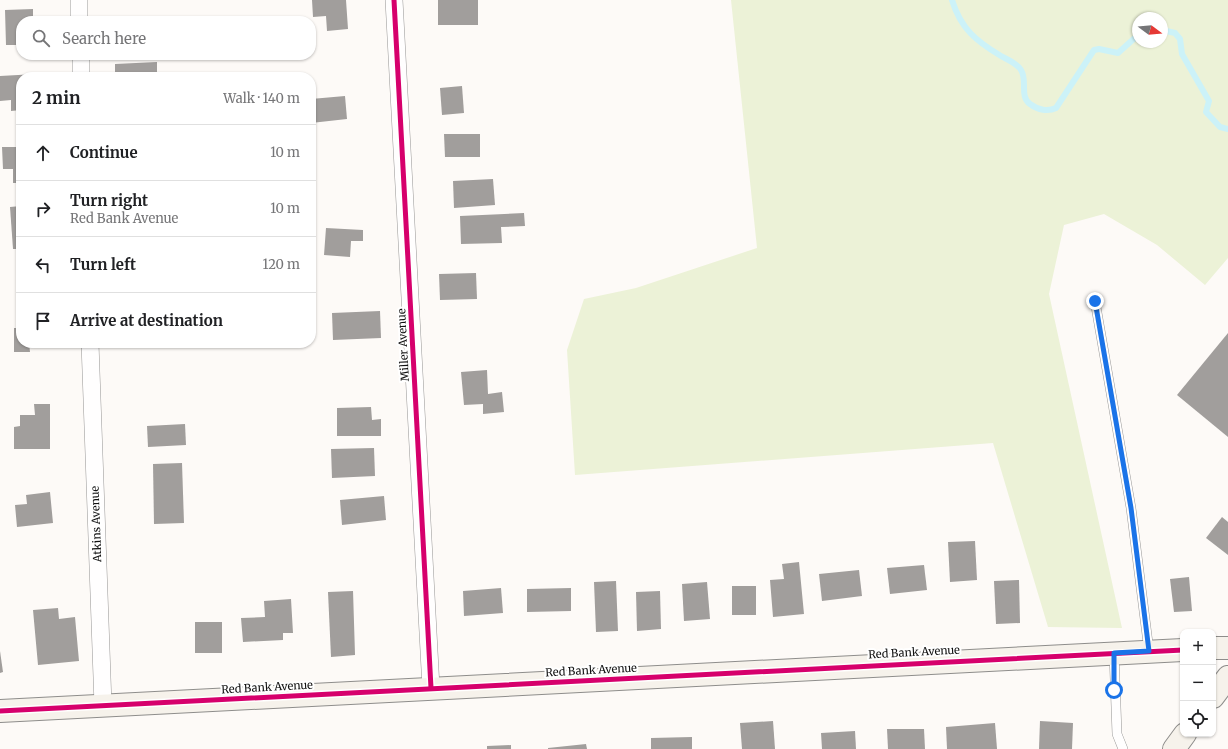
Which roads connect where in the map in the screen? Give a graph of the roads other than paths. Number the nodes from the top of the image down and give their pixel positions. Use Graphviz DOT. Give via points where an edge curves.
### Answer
graph roads {
  1 [pos="79,0"];
  2 [pos="394,0"];
  3 [pos="79,16"];
  4 [pos="81,60"];
  5 [pos="81,72"];
  6 [pos="1095,301"];
  7 [pos="90,348"];
  8 [pos="1216,648"];
  9 [pos="1228,648"];
  10 [pos="1180,650"];
  11 [pos="1149,651"];
  12 [pos="1114,653"];
  13 [pos="1228,677"];
  14 [pos="431,688"];
  15 [pos="1216,693"];
  16 [pos="103,705"];
  17 [pos="0,711"];
  18 [pos="1183,737"];
  19 [pos="1124,749"];
  20 [pos="1174,749"];
  1 -- 3 [label="street"];
  2 -- 14 [label="street, Miller Avenue"];
  4 -- 5 [label="street"];
  6 -- 11 [label="lane" via="1131,508"];
  7 -- 16 [label="street, Atkins Avenue"];
  8 -- 9 [label="street"];
  10 -- 11 [label="street, Red Bank Avenue"];
  11 -- 12 [label="street, Red Bank Avenue"];
  12 -- 14 [label="street, Red Bank Avenue"];
  12 -- 19 [label="lane" via="1117,734"];
  13 -- 15 [label="street"];
  14 -- 16 [label="street, Red Bank Avenue"];
  16 -- 17 [label="street, Red Bank Avenue"];
  18 -- 20 [label="street"];
}
